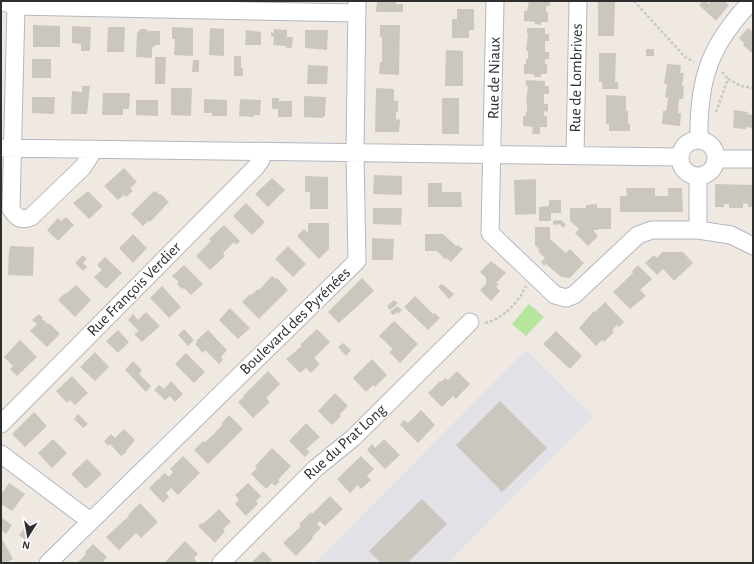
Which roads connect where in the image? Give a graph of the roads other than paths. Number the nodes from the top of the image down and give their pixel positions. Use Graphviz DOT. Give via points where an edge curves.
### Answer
graph roads {
  1 [pos="495,1"];
  2 [pos="578,1"];
  3 [pos="752,1"];
  4 [pos="11,3"];
  5 [pos="356,7"];
  6 [pos="699,134"];
  7 [pos="7,148"];
  8 [pos="90,149"];
  9 [pos="262,152"];
  10 [pos="354,153"];
  11 [pos="492,156"];
  12 [pos="575,156"];
  13 [pos="680,157"];
  14 [pos="717,159"];
  15 [pos="753,159"];
  16 [pos="698,176"];
  17 [pos="698,230"];
  18 [pos="753,246"];
  19 [pos="470,322"];
  20 [pos="1,424"];
  21 [pos="1,454"];
  22 [pos="90,521"];
  23 [pos="48,563"];
  24 [pos="221,563"];
  1 -- 11 [label="street, Rue de Niaux"];
  2 -- 12 [label="street, Rue de Lombrives"];
  3 -- 6 [label="street" via="728,28 710,58 701,90"];
  4 -- 5 [label="street"];
  4 -- 7 [label="street"];
  5 -- 10 [label="street, Boulevard des Pyrénées"];
  6 -- 13 [label="street" via="685,144"];
  6 -- 14 [label="street" via="712,145"];
  7 -- 8 [label="street"];
  7 -- 8 [label="street" via="11,209 17,217 24,219 31,217 82,167 90,156"];
  8 -- 9 [label="street"];
  9 -- 10 [label="street"];
  9 -- 20 [label="street, Rue François Verdier" via="261,160 255,168"];
  10 -- 11 [label="street"];
  10 -- 22 [label="street, Boulevard des Pyrénées" via="357,261"];
  11 -- 12 [label="street"];
  11 -- 17 [label="street, Rue de Niaux" via="490,233 555,295 562,298 577,292 638,235 652,230"];
  12 -- 13 [label="street"];
  13 -- 16 [label="street" via="685,170"];
  14 -- 15 [label="street"];
  14 -- 16 [label="street" via="711,171"];
  16 -- 17 [label="street"];
  17 -- 18 [label="street, Rue de Niaux" via="731,235"];
  19 -- 24 [label="street, Rue du Prat Long" via="353,438 316,468"];
  21 -- 22 [label="street"];
  22 -- 23 [label="street, Boulevard des Pyrénées"];
}
